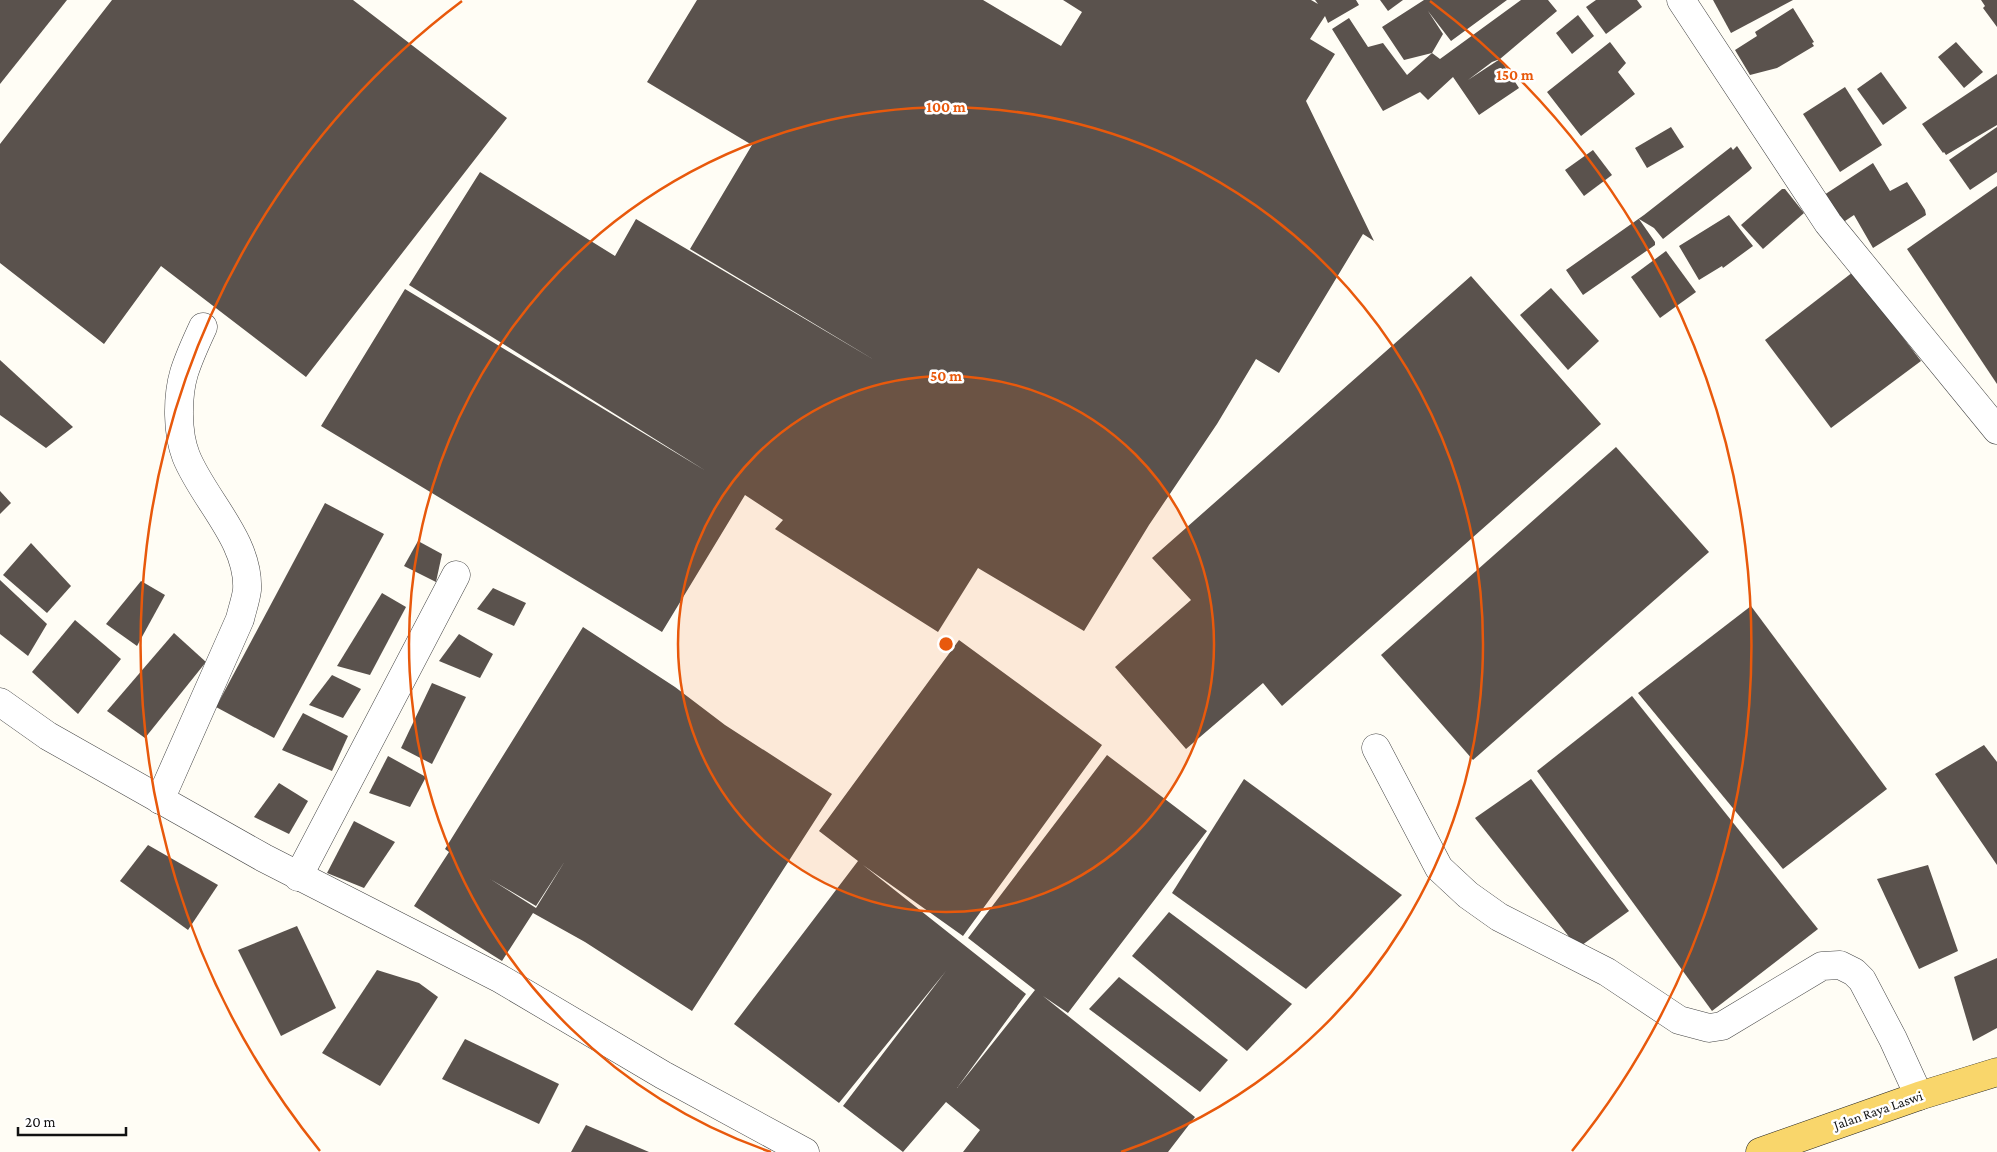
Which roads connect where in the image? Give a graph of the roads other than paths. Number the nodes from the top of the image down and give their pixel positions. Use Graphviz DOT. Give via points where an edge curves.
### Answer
graph roads {
  1 [pos="1681,0"];
  2 [pos="202,327"];
  3 [pos="1997,430"];
  4 [pos="456,575"];
  5 [pos="0,702"];
  6 [pos="1376,748"];
  7 [pos="160,800"];
  8 [pos="298,877"];
  9 [pos="1997,1072"];
  10 [pos="1919,1096"];
  11 [pos="805,1152"];
  12 [pos="1760,1152"];
  1 -- 3 [label="street" via="1828,223"];
  2 -- 7 [label="street" via="184,374 180,404 181,435 199,482 232,533 242,558 247,589 240,620"];
  4 -- 8 [label="street"];
  5 -- 7 [label="street" via="48,736"];
  6 -- 10 [label="street" via="1439,868 1468,895 1499,916 1607,972 1680,1020 1709,1028 1722,1026 1822,966 1840,965 1862,980"];
  7 -- 8 [label="street"];
  8 -- 11 [label="street" via="500,978 663,1075"];
  9 -- 10 [label="main road, Jalan Raya Laswi"];
  10 -- 12 [label="main road, Jalan Raya Laswi"];
}
